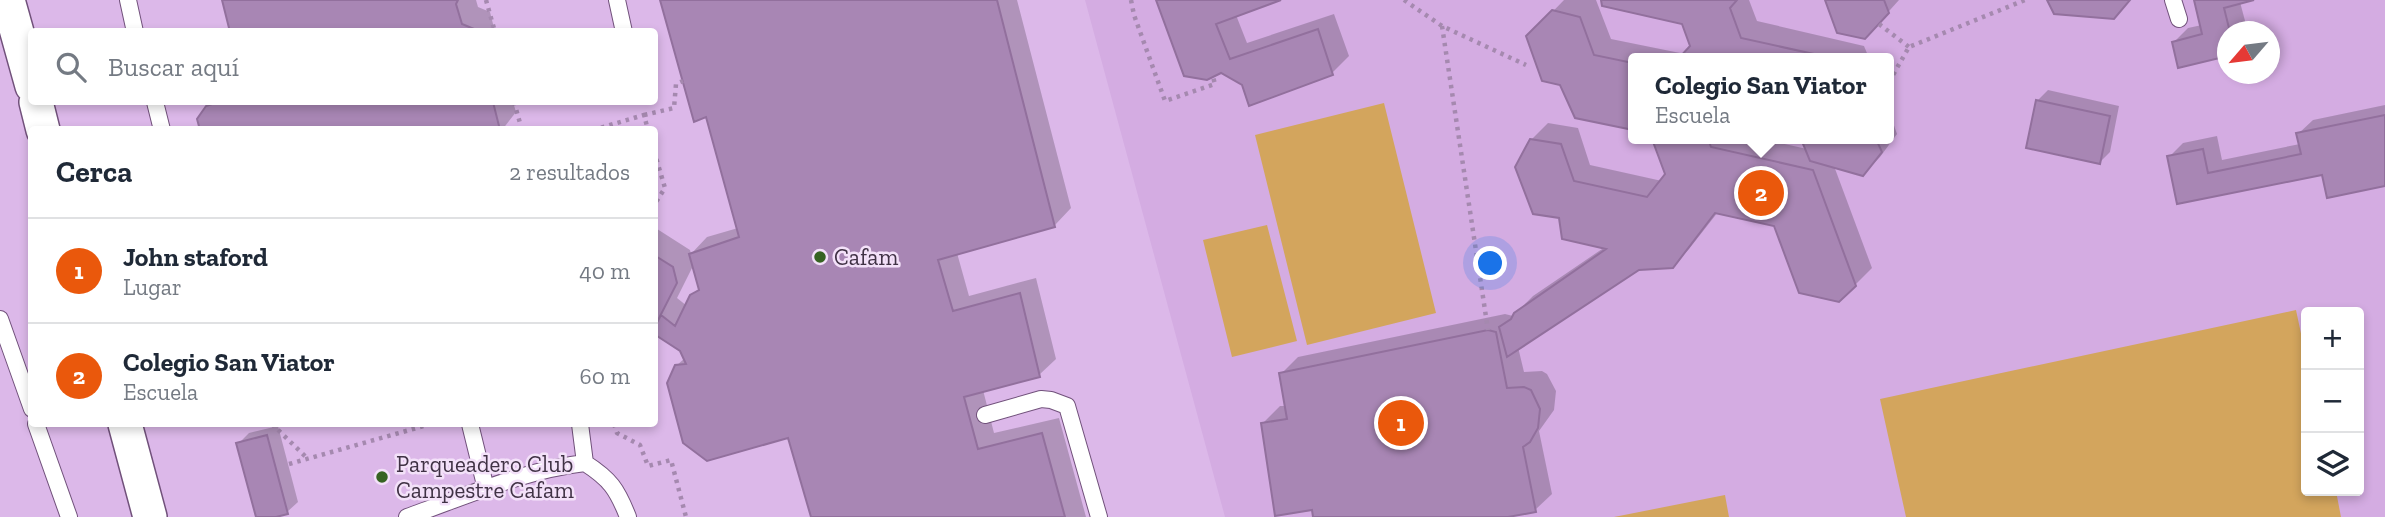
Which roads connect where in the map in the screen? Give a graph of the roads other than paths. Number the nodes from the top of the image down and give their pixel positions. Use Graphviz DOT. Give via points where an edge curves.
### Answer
graph roads {
  1 [pos="8,0"];
  2 [pos="128,0"];
  3 [pos="617,0"];
  4 [pos="2173,0"];
  5 [pos="2179,19"];
  6 [pos="134,28"];
  7 [pos="623,28"];
  8 [pos="28,72"];
  9 [pos="37,105"];
  10 [pos="156,105"];
  11 [pos="42,126"];
  12 [pos="161,126"];
  13 [pos="0,318"];
  14 [pos="28,398"];
  15 [pos="985,415"];
  16 [pos="37,427"];
  17 [pos="125,427"];
  18 [pos="471,427"];
  19 [pos="580,427"];
  20 [pos="585,463"];
  21 [pos="486,489"];
  22 [pos="69,517"];
  23 [pos="150,517"];
  24 [pos="407,517"];
  25 [pos="628,517"];
  26 [pos="1099,517"];
  1 -- 8 [label="street"];
  2 -- 6 [label="lane"];
  3 -- 7 [label="lane"];
  4 -- 5 [label="lane"];
  9 -- 11 [label="street"];
  10 -- 12 [label="lane"];
  13 -- 14 [label="lane"];
  15 -- 26 [label="lane" via="1041,400 1067,406"];
  16 -- 22 [label="lane"];
  17 -- 23 [label="street"];
  18 -- 21 [label="lane"];
  19 -- 20 [label="lane"];
  20 -- 21 [label="lane"];
  20 -- 25 [label="lane" via="613,485"];
  21 -- 24 [label="lane"];
}
